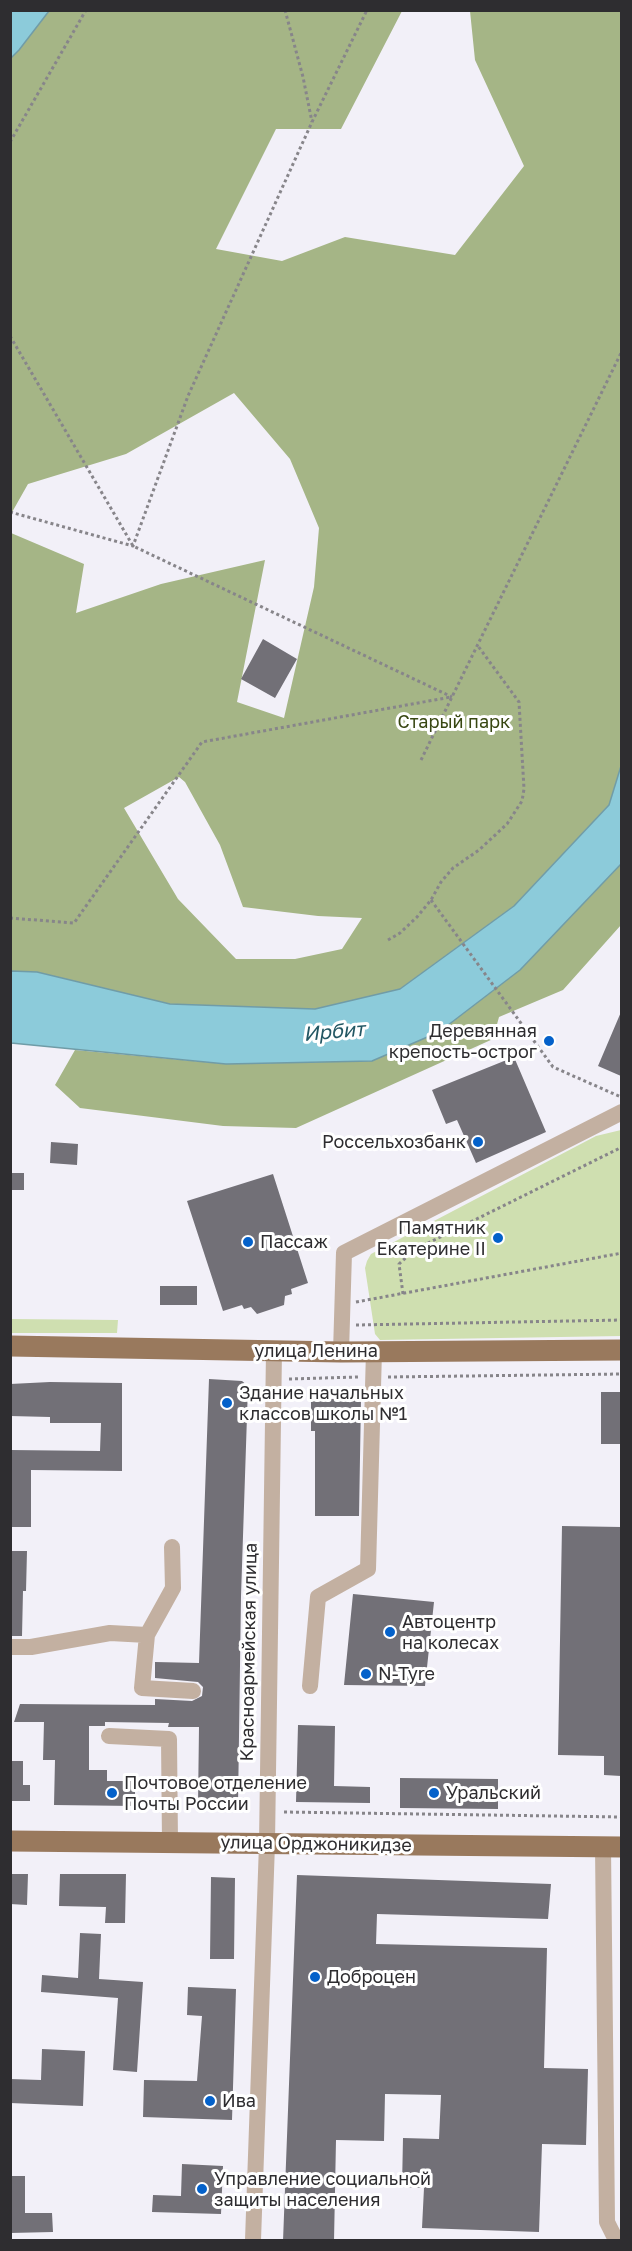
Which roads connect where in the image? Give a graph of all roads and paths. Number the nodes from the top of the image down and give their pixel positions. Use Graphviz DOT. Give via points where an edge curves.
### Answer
graph roads {
  1 [pos="86,10"];
  2 [pos="285,10"];
  3 [pos="367,10"];
  4 [pos="312,122"];
  5 [pos="10,142"];
  6 [pos="10,336"];
  7 [pos="621,351"];
  8 [pos="10,512"];
  9 [pos="134,546"];
  10 [pos="478,645"];
  11 [pos="452,697"];
  12 [pos="421,760"];
  13 [pos="431,900"];
  14 [pos="10,918"];
  15 [pos="388,940"];
  16 [pos="621,1097"];
  17 [pos="621,1112"];
  18 [pos="621,1147"];
  19 [pos="621,1253"];
  20 [pos="403,1294"];
  21 [pos="343,1304"];
  22 [pos="621,1320"];
  23 [pos="342,1325"];
  24 [pos="10,1346"];
  25 [pos="621,1350"];
  26 [pos="274,1351"];
  27 [pos="341,1352"];
  28 [pos="374,1352"];
  29 [pos="621,1374"];
  30 [pos="373,1377"];
  31 [pos="272,1379"];
  32 [pos="172,1547"];
  33 [pos="147,1635"];
  34 [pos="10,1647"];
  35 [pos="310,1686"];
  36 [pos="193,1691"];
  37 [pos="109,1736"];
  38 [pos="267,1812"];
  39 [pos="621,1817"];
  40 [pos="10,1841"];
  41 [pos="170,1843"];
  42 [pos="267,1844"];
  43 [pos="612,1847"];
  44 [pos="253,2241"];
  45 [pos="616,2241"];
  1 -- 5 [label="path"];
  2 -- 4 [label="path"];
  3 -- 4 [label="path"];
  4 -- 9 [label="path" via="188,396"];
  6 -- 9 [label="path"];
  7 -- 10 [label="path"];
  8 -- 9 [label="path"];
  9 -- 11 [label="path"];
  10 -- 11 [label="path"];
  10 -- 13 [label="path" via="519,702 522,801 507,824 453,868"];
  11 -- 12 [label="path"];
  11 -- 14 [label="path" via="202,742 74,923"];
  13 -- 15 [label="path" via="400,933"];
  13 -- 16 [label="path" via="553,1067"];
  17 -- 21 [label="street" via="344,1253"];
  18 -- 20 [label="path" via="414,1250 399,1264"];
  19 -- 20 [label="path"];
  20 -- 21 [label="path"];
  21 -- 23 [label="street"];
  22 -- 23 [label="path"];
  23 -- 27 [label="street"];
  24 -- 26 [label="main road, улица Ленина"];
  25 -- 28 [label="main road, улица Ленина"];
  26 -- 27 [label="main road, улица Ленина"];
  26 -- 31 [label="street, Красноармейская улица"];
  27 -- 28 [label="main road, улица Ленина"];
  28 -- 30 [label="street"];
  29 -- 30 [label="path"];
  30 -- 31 [label="path"];
  30 -- 35 [label="street" via="368,1569 318,1597"];
  31 -- 38 [label="street, Красноармейская улица"];
  32 -- 33 [label="street" via="173,1587"];
  33 -- 34 [label="street" via="110,1633"];
  33 -- 36 [label="street" via="142,1688"];
  37 -- 41 [label="street" via="169,1739"];
  38 -- 39 [label="path"];
  38 -- 42 [label="street, Красноармейская улица"];
  40 -- 41 [label="main road, улица Орджоникидзе"];
  41 -- 42 [label="main road, улица Орджоникидзе"];
  42 -- 43 [label="main road, улица Орджоникидзе"];
  42 -- 44 [label="street, Красноармейская улица"];
  43 -- 45 [label="street" via="607,2222"];
}
